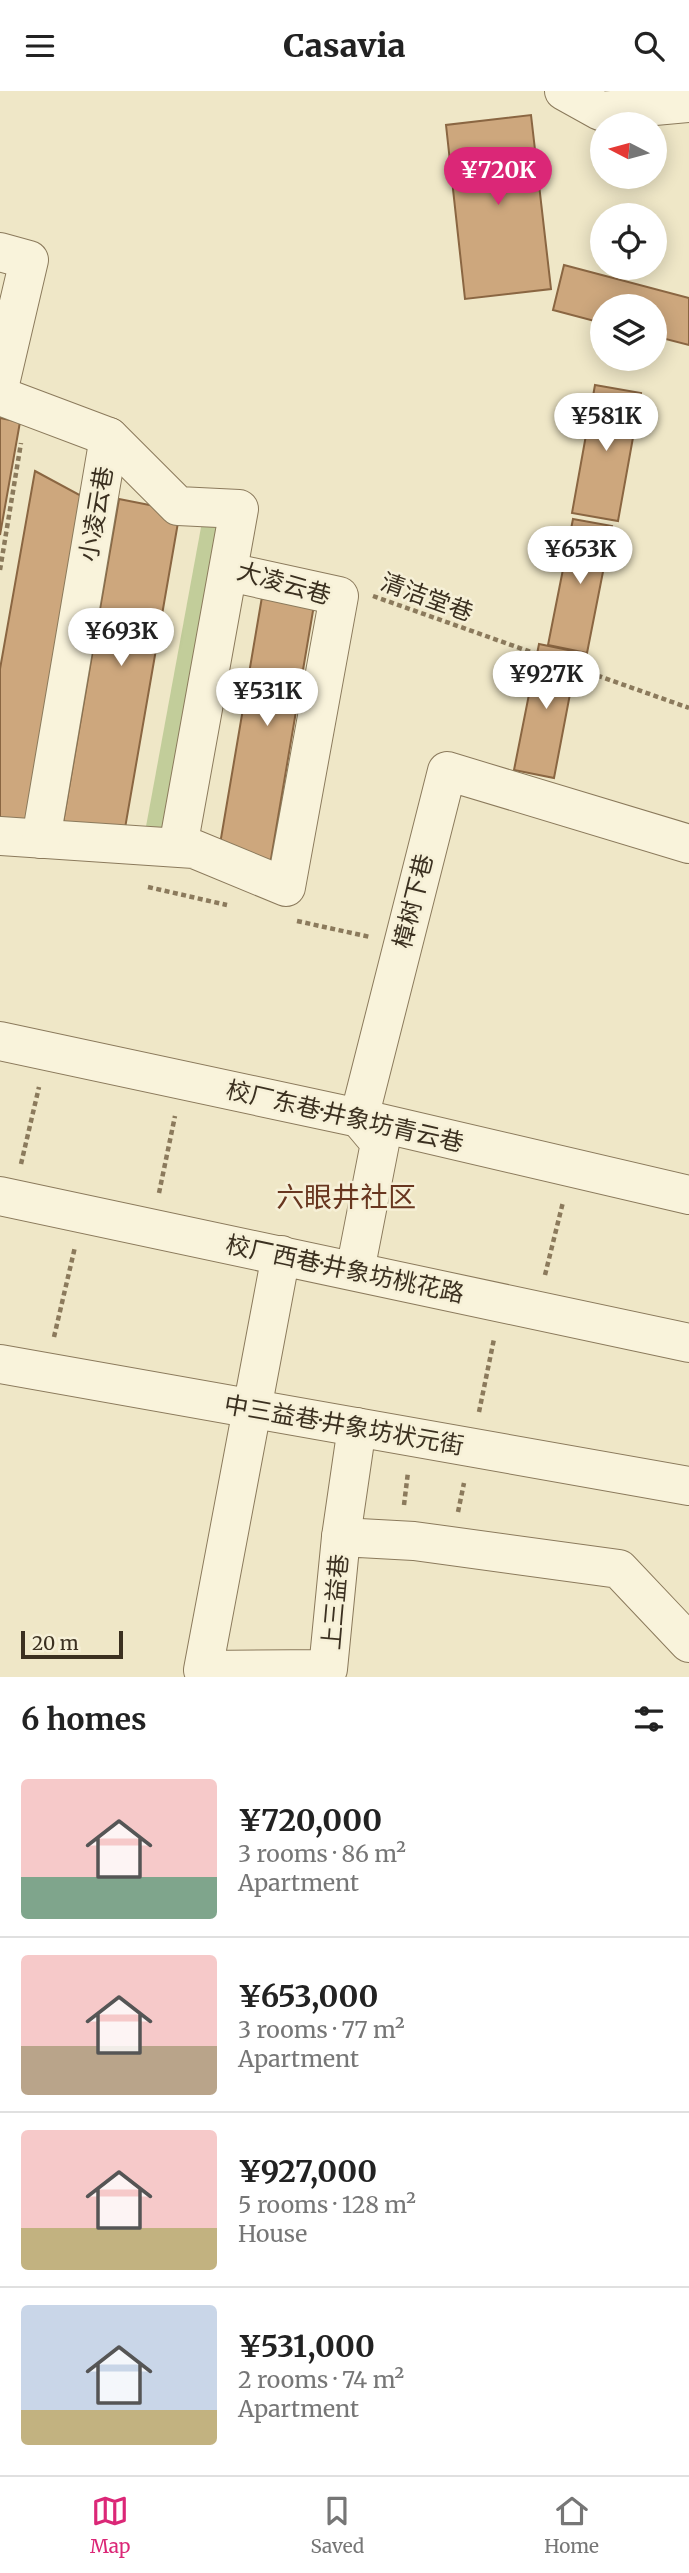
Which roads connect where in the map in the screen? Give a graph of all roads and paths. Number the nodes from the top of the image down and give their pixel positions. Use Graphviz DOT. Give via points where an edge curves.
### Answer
graph roads {
  1 [pos="564,91"];
  2 [pos="689,103"];
  3 [pos="0,252"];
  4 [pos="9,395"];
  5 [pos="110,437"];
  6 [pos="0,570"];
  7 [pos="229,572"];
  8 [pos="366,593"];
  9 [pos="689,708"];
  10 [pos="0,836"];
  11 [pos="41,839"];
  12 [pos="689,843"];
  13 [pos="178,847"];
  14 [pos="0,1041"];
  15 [pos="47,1051"];
  16 [pos="183,1080"];
  17 [pos="359,1118"];
  18 [pos="572,1168"];
  19 [pos="689,1195"];
  20 [pos="7,1197"];
  21 [pos="82,1213"];
  22 [pos="152,1228"];
  23 [pos="281,1255"];
  24 [pos="355,1271"];
  25 [pos="536,1310"];
  26 [pos="689,1343"];
  27 [pos="0,1364"];
  28 [pos="46,1372"];
  29 [pos="252,1409"];
  30 [pos="357,1427"];
  31 [pos="413,1437"];
  32 [pos="689,1486"];
  33 [pos="341,1537"];
  34 [pos="398,1541"];
  35 [pos="689,1643"];
  36 [pos="330,1669"];
  1 -- 2 [label="lane" via="600,111"];
  3 -- 4 [label="lane" via="29,260"];
  4 -- 5 [label="lane, 大凌云巷"];
  4 -- 6 [label="path"];
  5 -- 7 [label="lane, 大凌云巷" via="178,506 239,509"];
  5 -- 11 [label="lane, 小凌云巷"];
  7 -- 13 [label="lane"];
  7 -- 13 [label="lane, 大凌云巷" via="339,596 286,887 194,849"];
  8 -- 9 [label="path, 清洁堂巷"];
  10 -- 11 [label="lane, 大凌云巷"];
  11 -- 13 [label="lane, 大凌云巷"];
  12 -- 17 [label="lane, 樟树下巷" via="447,771"];
  14 -- 15 [label="lane, 校厂东巷·井象坊青云巷"];
  15 -- 16 [label="lane, 校厂东巷·井象坊青云巷"];
  15 -- 20 [label="path"];
  16 -- 17 [label="lane, 校厂东巷·井象坊青云巷"];
  16 -- 22 [label="path"];
  17 -- 18 [label="lane, 校厂东巷·井象坊青云巷"];
  17 -- 24 [label="lane" via="380,1143"];
  18 -- 19 [label="lane, 校厂东巷·井象坊青云巷"];
  18 -- 25 [label="path"];
  20 -- 21 [label="lane, 校厂西巷·井象坊桃花路"];
  21 -- 22 [label="lane, 校厂西巷·井象坊桃花路"];
  21 -- 28 [label="path"];
  22 -- 23 [label="lane, 校厂西巷·井象坊桃花路"];
  23 -- 24 [label="lane, 校厂西巷·井象坊桃花路"];
  23 -- 29 [label="lane, 上三益巷"];
  24 -- 25 [label="lane, 校厂西巷·井象坊桃花路"];
  25 -- 26 [label="lane, 校厂西巷·井象坊桃花路"];
  27 -- 28 [label="lane, 中三益巷·井象坊状元街"];
  28 -- 29 [label="lane, 中三益巷·井象坊状元街"];
  29 -- 30 [label="lane, 中三益巷·井象坊状元街"];
  29 -- 36 [label="lane, 上三益巷" via="203,1670"];
  30 -- 31 [label="lane, 中三益巷·井象坊状元街"];
  30 -- 33 [label="lane"];
  31 -- 32 [label="lane, 中三益巷·井象坊状元街"];
  31 -- 34 [label="path"];
  33 -- 34 [label="lane, 上三益巷"];
  33 -- 36 [label="lane, 上三益巷"];
  34 -- 35 [label="lane, 上三益巷" via="619,1569"];
}
